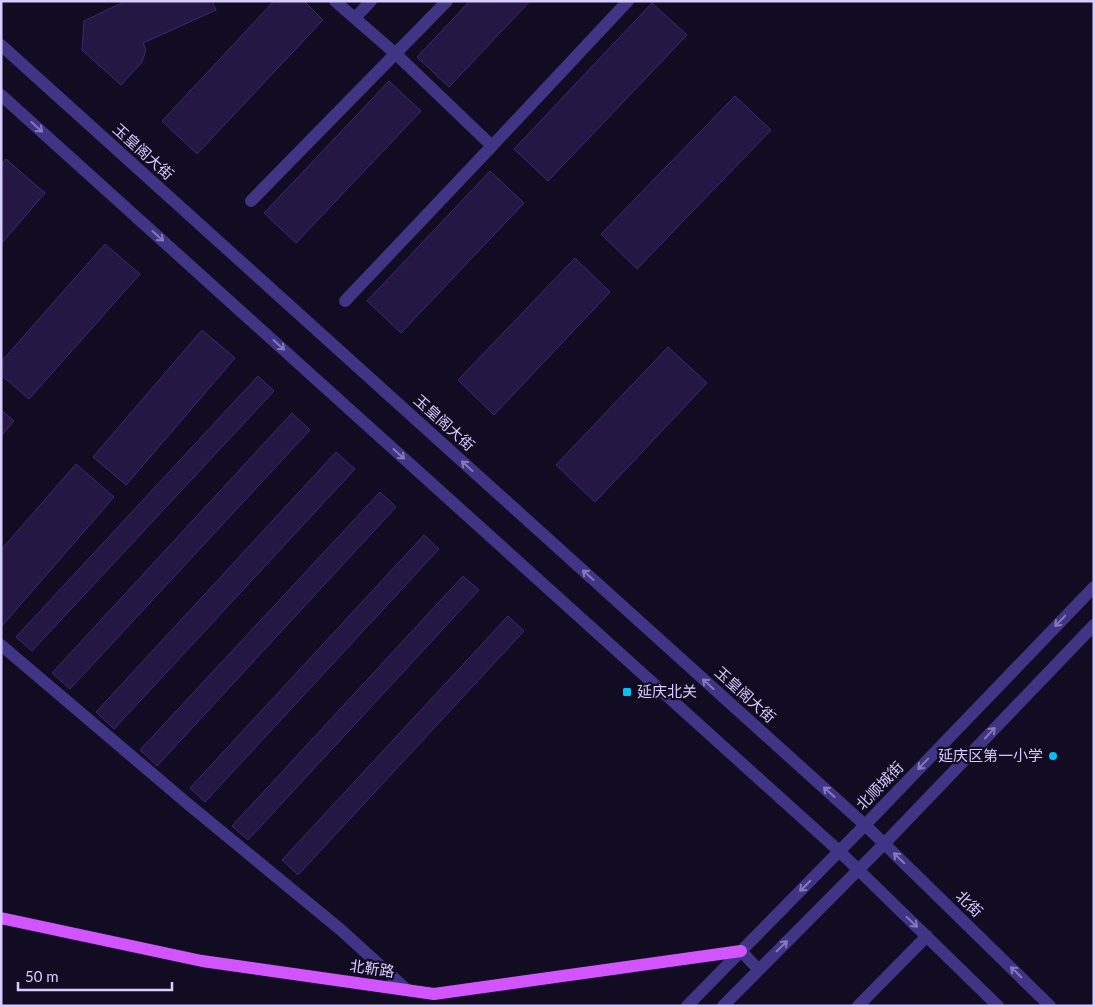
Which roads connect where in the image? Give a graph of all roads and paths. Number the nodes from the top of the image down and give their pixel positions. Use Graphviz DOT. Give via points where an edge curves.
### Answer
graph roads {
  1 [pos="335,1"];
  2 [pos="372,1"];
  3 [pos="447,1"];
  4 [pos="628,1"];
  5 [pos="355,18"];
  6 [pos="1,45"];
  7 [pos="396,54"];
  8 [pos="1,94"];
  9 [pos="492,146"];
  10 [pos="251,201"];
  11 [pos="345,301"];
  12 [pos="1094,586"];
  13 [pos="1094,625"];
  14 [pos="1,645"];
  15 [pos="865,825"];
  16 [pos="884,844"];
  17 [pos="839,851"];
  18 [pos="858,871"];
  19 [pos="1,918"];
  20 [pos="927,936"];
  21 [pos="741,951"];
  22 [pos="758,969"];
  23 [pos="407,990"];
  24 [pos="687,1006"];
  25 [pos="722,1006"];
  26 [pos="858,1006"];
  27 [pos="998,1006"];
  28 [pos="1050,1006"];
  1 -- 5 [label="street"];
  2 -- 5 [label="street"];
  3 -- 7 [label="street"];
  4 -- 9 [label="street"];
  5 -- 7 [label="street"];
  15 -- 6 [label="street, 玉皇阁大街, one-way"];
  7 -- 9 [label="street"];
  7 -- 10 [label="street"];
  8 -- 17 [label="street, one-way"];
  9 -- 11 [label="street"];
  12 -- 15 [label="street, 北顺城街, one-way"];
  16 -- 13 [label="street, one-way"];
  14 -- 23 [label="street" via="341,930"];
  15 -- 16 [label="street, 北街"];
  15 -- 17 [label="street, 北顺城街"];
  16 -- 18 [label="street"];
  28 -- 16 [label="street, 北街, one-way"];
  17 -- 18 [label="street"];
  17 -- 21 [label="street, 北顺城街, one-way"];
  18 -- 20 [label="street, one-way"];
  22 -- 18 [label="street, one-way"];
  19 -- 23 [label="main road, 北靳路" via="202,961"];
  20 -- 26 [label="street"];
  20 -- 27 [label="street"];
  21 -- 22 [label="street"];
  21 -- 23 [label="main road, 北靳路" via="434,994"];
  21 -- 24 [label="street, 北顺城街"];
  22 -- 25 [label="street"];
}
